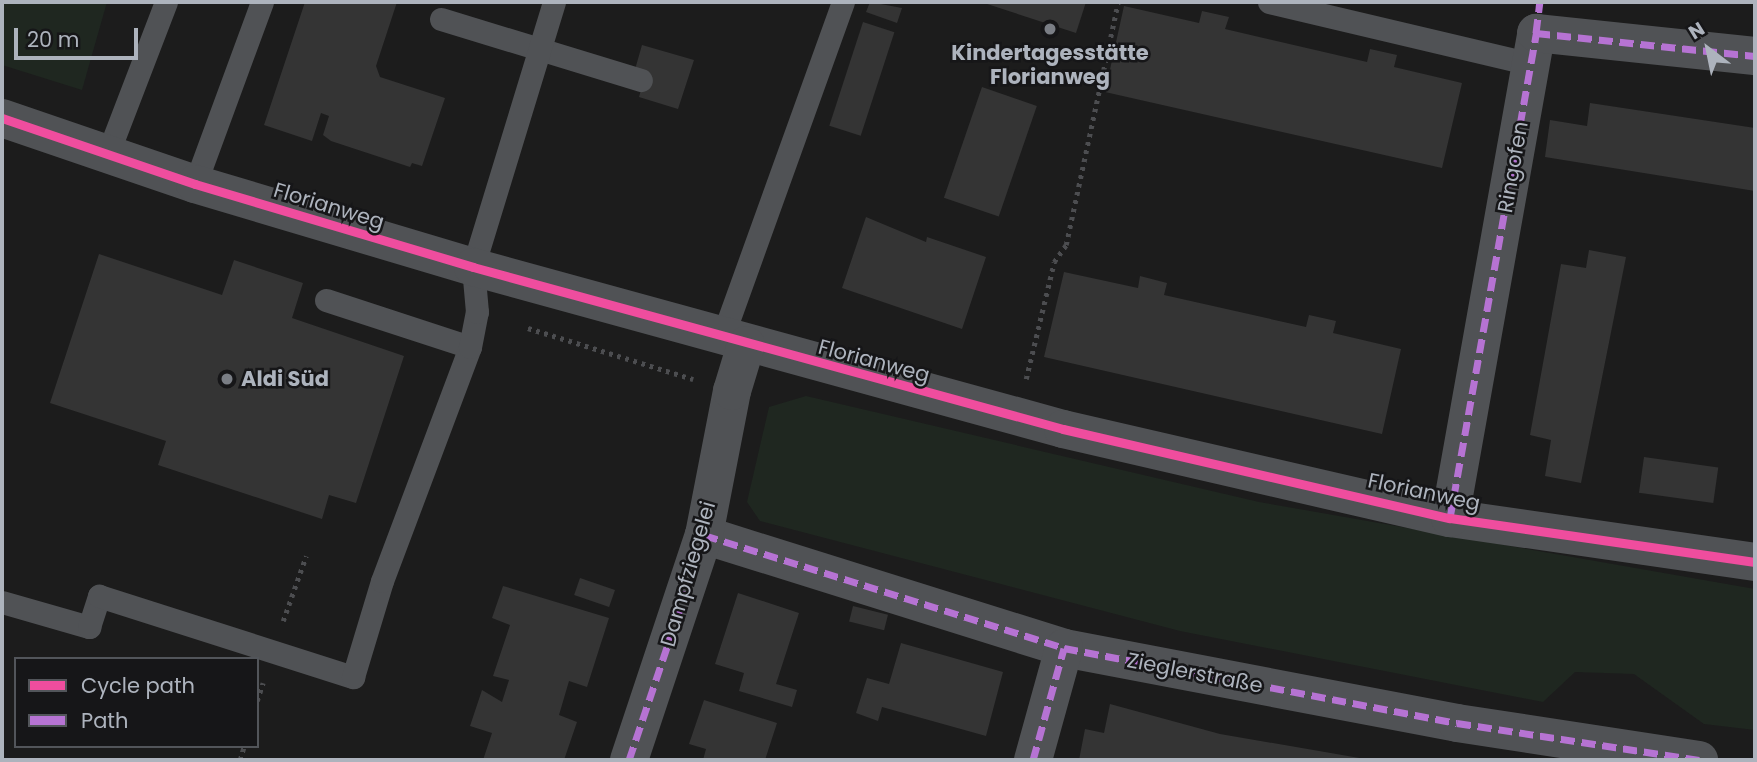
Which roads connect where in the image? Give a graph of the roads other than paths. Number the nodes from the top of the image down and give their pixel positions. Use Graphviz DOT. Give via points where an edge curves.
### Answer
graph roads {
  1 [pos="166,2"];
  2 [pos="262,2"];
  3 [pos="554,2"];
  4 [pos="843,2"];
  5 [pos="1269,2"];
  6 [pos="441,19"];
  7 [pos="540,49"];
  8 [pos="1755,56"];
  9 [pos="1531,64"];
  10 [pos="641,80"];
  11 [pos="2,118"];
  12 [pos="108,153"];
  13 [pos="195,184"];
  14 [pos="473,267"];
  15 [pos="326,300"];
  16 [pos="734,342"];
  17 [pos="470,348"];
  18 [pos="1450,518"];
  19 [pos="704,535"];
  20 [pos="1755,562"];
  21 [pos="2,602"];
  22 [pos="1063,648"];
  23 [pos="629,760"];
  24 [pos="1033,760"];
  25 [pos="1699,760"];
  1 -- 12 [label="lane"];
  2 -- 13 [label="lane"];
  3 -- 7 [label="lane"];
  4 -- 16 [label="lane"];
  5 -- 9 [label="lane"];
  6 -- 7 [label="lane"];
  7 -- 10 [label="lane"];
  7 -- 14 [label="lane"];
  8 -- 9 [label="street, Ringofen" via="1536,33"];
  9 -- 18 [label="street, Ringofen"];
  11 -- 12 [label="street, Florianweg"];
  12 -- 13 [label="street, Florianweg"];
  13 -- 14 [label="street, Florianweg"];
  14 -- 16 [label="street, Florianweg"];
  14 -- 17 [label="lane" via="477,312"];
  15 -- 17 [label="lane"];
  16 -- 18 [label="street, Florianweg" via="1017,418"];
  16 -- 19 [label="street, Dampfziegelei" via="732,391"];
  17 -- 21 [label="lane" via="382,581 353,677 99,596 89,627"];
  18 -- 20 [label="street, Florianweg"];
  19 -- 22 [label="street, Zieglerstraße"];
  19 -- 23 [label="street, Dampfziegelei"];
  22 -- 24 [label="street"];
  22 -- 25 [label="street, Zieglerstraße" via="1457,723"];
}
